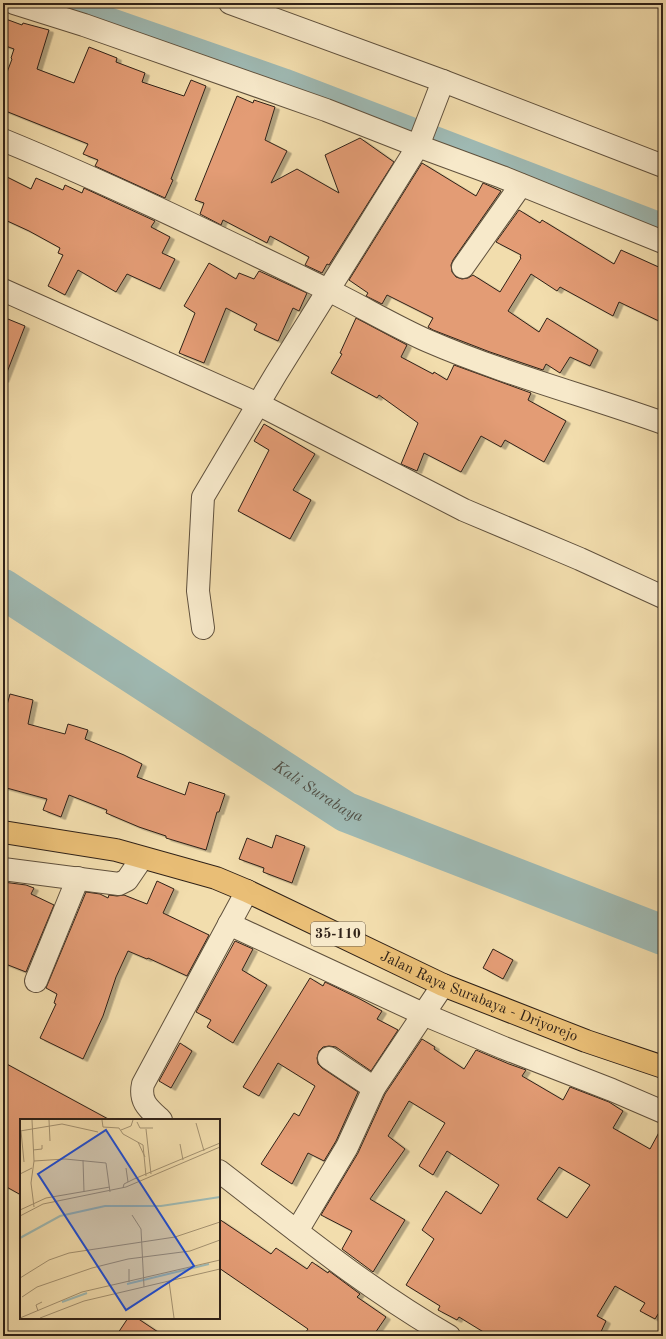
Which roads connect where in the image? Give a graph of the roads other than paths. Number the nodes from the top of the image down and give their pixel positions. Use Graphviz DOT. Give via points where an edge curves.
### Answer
graph roads {
  1 [pos="14,3"];
  2 [pos="238,4"];
  3 [pos="442,85"];
  4 [pos="3,140"];
  5 [pos="420,142"];
  6 [pos="663,166"];
  7 [pos="521,185"];
  8 [pos="663,242"];
  9 [pos="463,267"];
  10 [pos="3,290"];
  11 [pos="329,290"];
  12 [pos="258,404"];
  13 [pos="663,423"];
  14 [pos="663,597"];
  15 [pos="203,628"];
  16 [pos="3,832"];
  17 [pos="142,858"];
  18 [pos="3,869"];
  19 [pos="78,878"];
  20 [pos="247,890"];
  21 [pos="229,924"];
  22 [pos="36,981"];
  23 [pos="443,985"];
  24 [pos="423,1014"];
  25 [pos="329,1058"];
  26 [pos="663,1067"];
  27 [pos="374,1088"];
  28 [pos="663,1112"];
  29 [pos="160,1119"];
  30 [pos="220,1172"];
  31 [pos="297,1231"];
  32 [pos="449,1336"];
  1 -- 5 [label="street"];
  2 -- 3 [label="street"];
  3 -- 5 [label="street"];
  3 -- 6 [label="street"];
  4 -- 11 [label="street" via="174,215"];
  5 -- 7 [label="street"];
  5 -- 11 [label="street"];
  7 -- 8 [label="street"];
  7 -- 9 [label="street"];
  10 -- 12 [label="street"];
  11 -- 12 [label="street"];
  11 -- 13 [label="street" via="427,340 515,375"];
  12 -- 14 [label="street" via="464,510"];
  12 -- 15 [label="street" via="203,497 198,591"];
  16 -- 17 [label="main road, Jalan Raya Surabaya - Driyorejo / 35-110" via="116,850"];
  17 -- 19 [label="street" via="122,884"];
  17 -- 20 [label="main road, Jalan Raya Surabaya - Driyorejo / 35-110" via="216,878"];
  18 -- 19 [label="street"];
  19 -- 22 [label="street"];
  20 -- 21 [label="street"];
  20 -- 23 [label="main road, Jalan Raya Surabaya - Driyorejo / 35-110"];
  21 -- 24 [label="street"];
  21 -- 29 [label="street" via="143,1084 144,1102"];
  23 -- 24 [label="street"];
  23 -- 26 [label="main road, Jalan Raya Surabaya - Driyorejo / 35-110" via="586,1041"];
  24 -- 27 [label="street"];
  24 -- 28 [label="street"];
  25 -- 27 [label="street"];
  27 -- 31 [label="street" via="347,1146"];
  30 -- 31 [label="street"];
  31 -- 32 [label="street" via="411,1314"];
}
